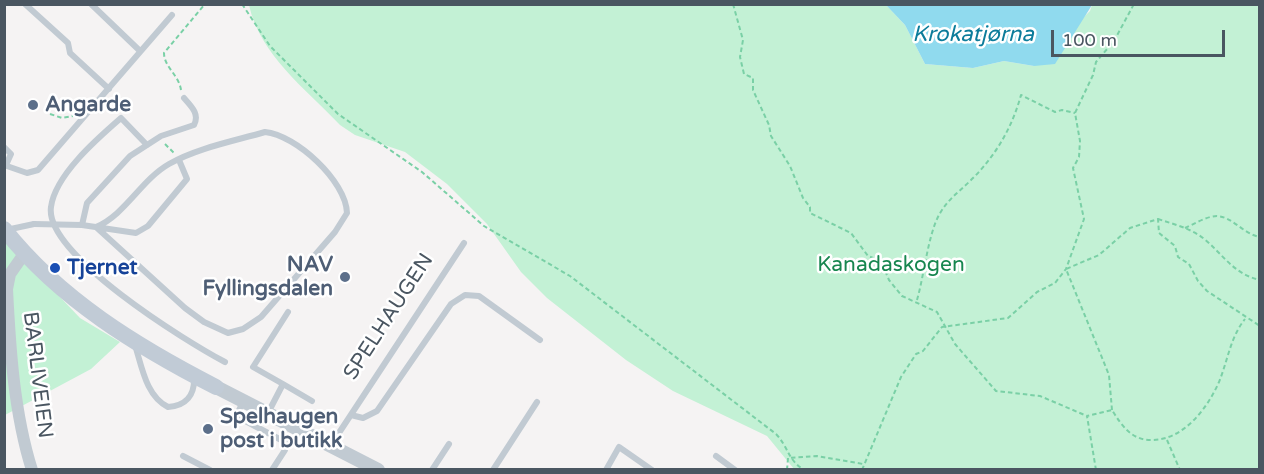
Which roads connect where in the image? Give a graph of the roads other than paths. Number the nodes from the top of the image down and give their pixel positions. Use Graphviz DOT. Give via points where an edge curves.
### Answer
graph roads {
  1 [pos="25,4"];
  2 [pos="91,4"];
  3 [pos="172,15"];
  4 [pos="139,50"];
  5 [pos="109,89"];
  6 [pos="184,98"];
  7 [pos="147,145"];
  8 [pos="4,147"];
  9 [pos="179,160"];
  10 [pos="5,165"];
  11 [pos="82,225"];
  12 [pos="96,227"];
  13 [pos="5,230"];
  14 [pos="464,243"];
  15 [pos="24,254"];
  16 [pos="288,312"];
  17 [pos="540,340"];
  18 [pos="134,342"];
  19 [pos="225,362"];
  20 [pos="194,376"];
  21 [pos="283,384"];
  22 [pos="216,387"];
  23 [pos="243,401"];
  24 [pos="312,401"];
  25 [pos="537,402"];
  26 [pos="267,413"];
  27 [pos="351,415"];
  28 [pos="449,444"];
  29 [pos="331,445"];
  30 [pos="183,456"];
  31 [pos="716,456"];
  32 [pos="32,470"];
  33 [pos="210,470"];
  34 [pos="272,470"];
  35 [pos="378,470"];
  36 [pos="432,470"];
  37 [pos="493,470"];
  38 [pos="606,470"];
  39 [pos="652,470"];
  40 [pos="735,470"];
  1 -- 5 [label="lane" via="68,43 70,53"];
  2 -- 4 [label="lane"];
  3 -- 4 [label="lane"];
  4 -- 5 [label="lane"];
  5 -- 10 [label="lane" via="38,170 27,173"];
  6 -- 7 [label="lane" via="195,111 194,125"];
  7 -- 11 [label="lane" via="130,156 90,198"];
  7 -- 19 [label="lane" via="121,118 92,144 59,186 50,208 53,221 68,245 125,298 181,338"];
  8 -- 10 [label="lane" via="11,154"];
  9 -- 12 [label="lane" via="168,164 111,219"];
  9 -- 12 [label="lane" via="187,179 148,226 130,234"];
  9 -- 12 [label="lane" via="266,132 278,134 290,139 318,164 340,190 346,213 335,232 267,311 243,329 228,333 215,329 185,308"];
  11 -- 12 [label="lane"];
  11 -- 13 [label="lane, bridge" via="34,224"];
  13 -- 15 [label="main road"];
  14 -- 27 [label="lane, SPELHAUGEN"];
  15 -- 18 [label="main road"];
  15 -- 32 [label="street, BARLIVEIEN" via="8,279 8,297 21,430"];
  16 -- 21 [label="lane" via="253,367"];
  17 -- 27 [label="lane, SPELHAUGEN" via="479,296 465,295 452,304 377,411 363,418"];
  18 -- 20 [label="main road"];
  18 -- 20 [label="lane" via="150,389 160,403 168,407 183,404 193,391"];
  20 -- 22 [label="main road"];
  21 -- 24 [label="lane"];
  21 -- 26 [label="lane"];
  22 -- 23 [label="street"];
  23 -- 26 [label="street"];
  23 -- 34 [label="lane" via="236,416 285,442 285,450"];
  25 -- 37 [label="lane"];
  26 -- 29 [label="street"];
  27 -- 29 [label="lane, SPELHAUGEN"];
  28 -- 36 [label="lane"];
  29 -- 35 [label="street"];
  30 -- 33 [label="lane"];
  31 -- 40 [label="lane"];
  38 -- 39 [label="lane" via="619,447"];
}
